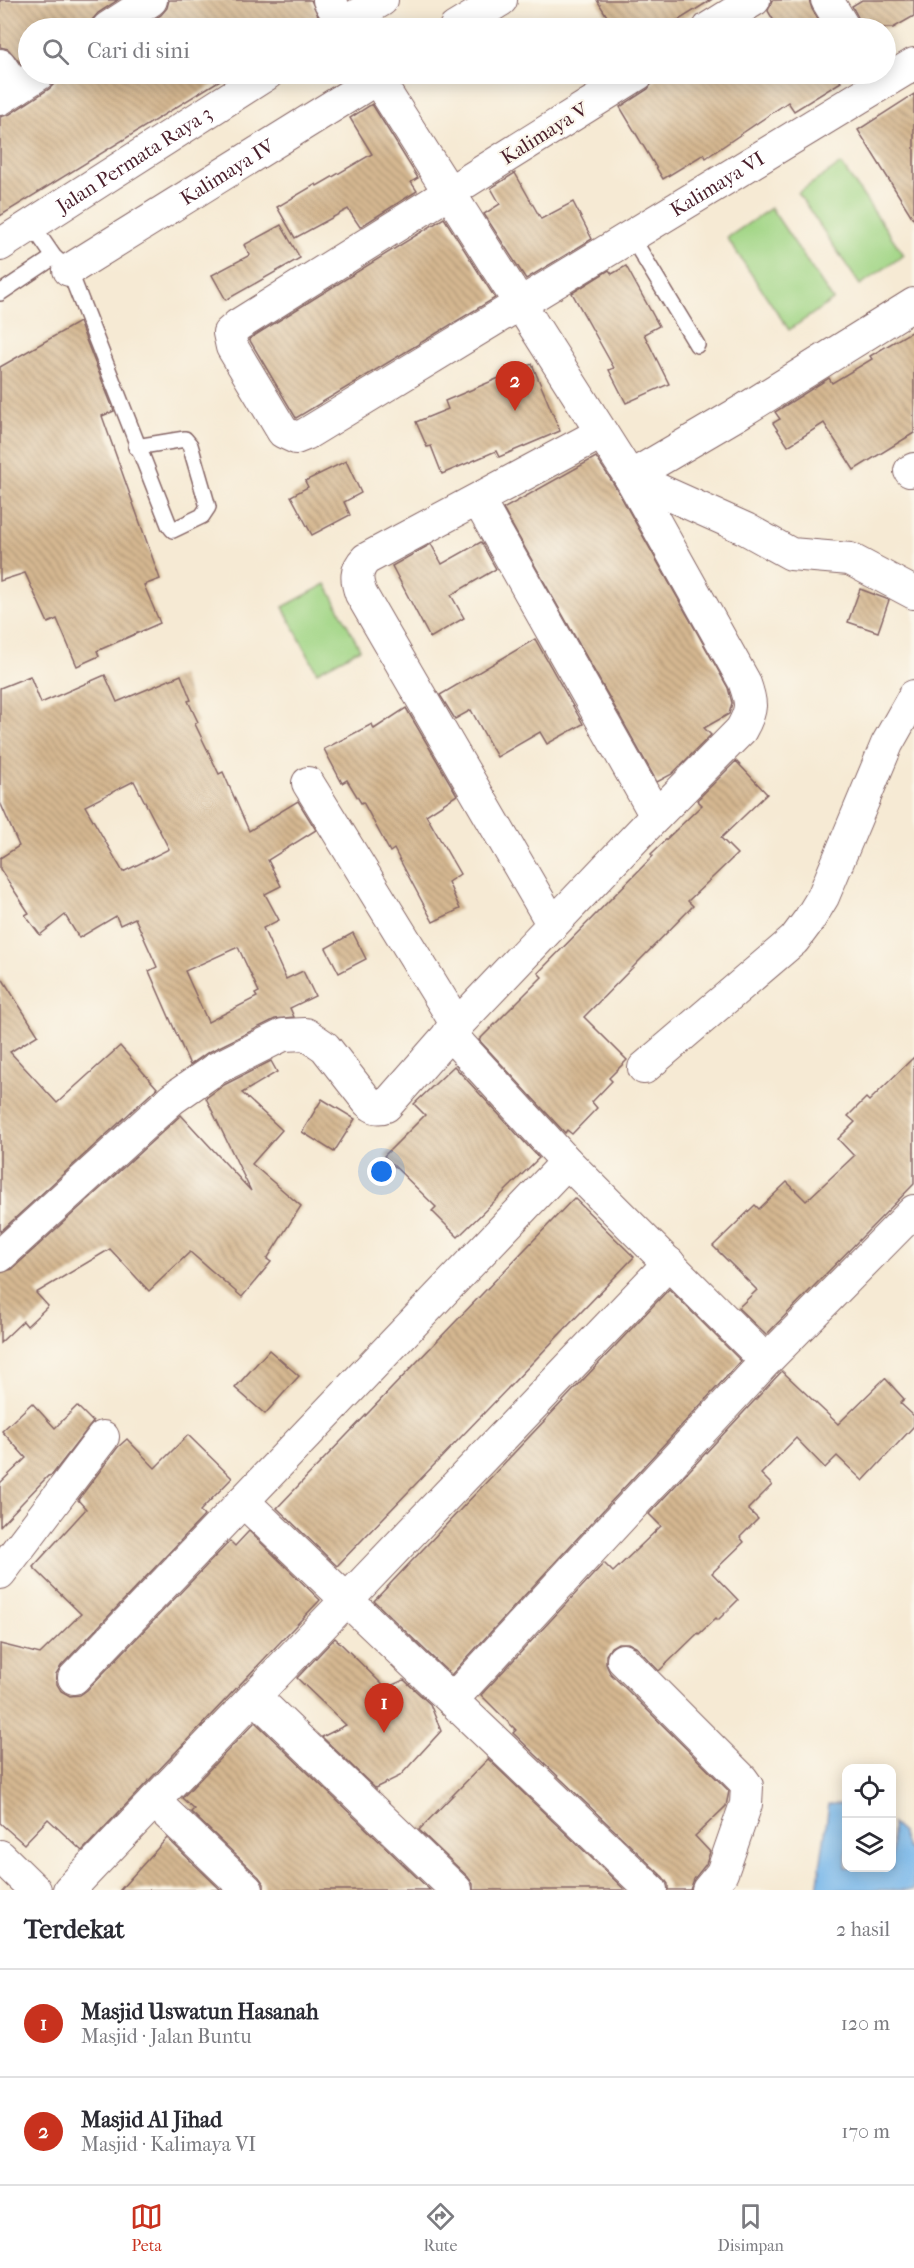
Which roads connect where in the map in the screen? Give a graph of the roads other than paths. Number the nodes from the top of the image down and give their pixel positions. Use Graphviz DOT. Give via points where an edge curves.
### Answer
graph roads {
  1 [pos="151,0"];
  2 [pos="382,0"];
  3 [pos="501,0"];
  4 [pos="754,0"];
  5 [pos="827,0"];
  6 [pos="123,18"];
  7 [pos="342,18"];
  8 [pos="471,18"];
  9 [pos="725,18"];
  10 [pos="838,18"];
  11 [pos="914,64"];
  12 [pos="896,71"];
  13 [pos="251,84"];
  14 [pos="363,84"];
  15 [pos="384,84"];
  16 [pos="622,84"];
  17 [pos="867,84"];
  18 [pos="450,192"];
  19 [pos="32,225"];
  20 [pos="631,236"];
  21 [pos="0,245"];
  22 [pos="62,264"];
  23 [pos="0,294"];
  24 [pos="914,304"];
  25 [pos="521,305"];
  26 [pos="697,345"];
  27 [pos="601,433"];
  28 [pos="136,447"];
  29 [pos="630,477"];
  30 [pos="478,500"];
  31 [pos="914,593"];
  32 [pos="914,696"];
  33 [pos="308,783"];
  34 [pos="656,816"];
  35 [pos="552,923"];
  36 [pos="453,1029"];
  37 [pos="644,1068"];
  38 [pos="567,1162"];
  39 [pos="914,1211"];
  40 [pos="0,1256"];
  41 [pos="669,1263"];
  42 [pos="766,1361"];
  43 [pos="103,1437"];
  44 [pos="243,1501"];
  45 [pos="0,1573"];
  46 [pos="347,1600"];
  47 [pos="623,1660"];
  48 [pos="74,1678"];
  49 [pos="255,1697"];
  50 [pos="452,1700"];
  51 [pos="154,1801"];
  52 [pos="0,1856"];
  53 [pos="35,1890"];
  54 [pos="69,1890"];
  55 [pos="247,1890"];
  56 [pos="456,1890"];
  57 [pos="651,1890"];
  58 [pos="708,1890"];
  1 -- 6 [label="street"];
  2 -- 7 [label="street"];
  3 -- 8 [label="street"];
  4 -- 9 [label="street"];
  5 -- 10 [label="street"];
  11 -- 12 [label="street, Kalimaya VI"];
  13 -- 19 [label="street, Jalan Permata Raya 3"];
  14 -- 22 [label="street, Kalimaya IV"];
  15 -- 18 [label="street"];
  16 -- 18 [label="street, Kalimaya V"];
  17 -- 20 [label="street, Kalimaya VI"];
  18 -- 25 [label="street"];
  18 -- 25 [label="street, Kalimaya V" via="229,333 232,347 283,432 296,438 306,434"];
  19 -- 21 [label="street, Jalan Permata Raya 3"];
  19 -- 22 [label="lane"];
  20 -- 25 [label="street, Kalimaya VI"];
  20 -- 26 [label="lane"];
  22 -- 23 [label="lane"];
  22 -- 28 [label="lane"];
  24 -- 29 [label="street"];
  25 -- 27 [label="street"];
  27 -- 29 [label="street"];
  27 -- 30 [label="street"];
  28 -- 28 [label="lane" via="173,530 202,516 208,507 185,439"];
  29 -- 31 [label="street" via="746,529 791,554 850,559"];
  29 -- 34 [label="street" via="744,681 750,699 750,713 741,730"];
  30 -- 34 [label="street"];
  30 -- 35 [label="street" via="366,559 356,579 361,594"];
  32 -- 37 [label="street" via="887,744 823,897 809,920 794,940"];
  33 -- 36 [label="street"];
  34 -- 35 [label="street"];
  35 -- 36 [label="street"];
  36 -- 38 [label="street"];
  36 -- 40 [label="street" via="391,1102 380,1109 368,1102 326,1047 306,1035 284,1035 215,1069 172,1099"];
  38 -- 41 [label="street"];
  38 -- 44 [label="street"];
  39 -- 42 [label="street"];
  41 -- 42 [label="street"];
  41 -- 46 [label="street"];
  42 -- 50 [label="street"];
  43 -- 45 [label="street"];
  44 -- 46 [label="street"];
  44 -- 48 [label="street"];
  46 -- 49 [label="street"];
  46 -- 50 [label="street"];
  47 -- 58 [label="street" via="747,1786 746,1804 722,1873"];
  49 -- 51 [label="street"];
  49 -- 56 [label="street"];
  50 -- 57 [label="street"];
  51 -- 54 [label="street"];
  51 -- 55 [label="street"];
  52 -- 53 [label="street"];
}
